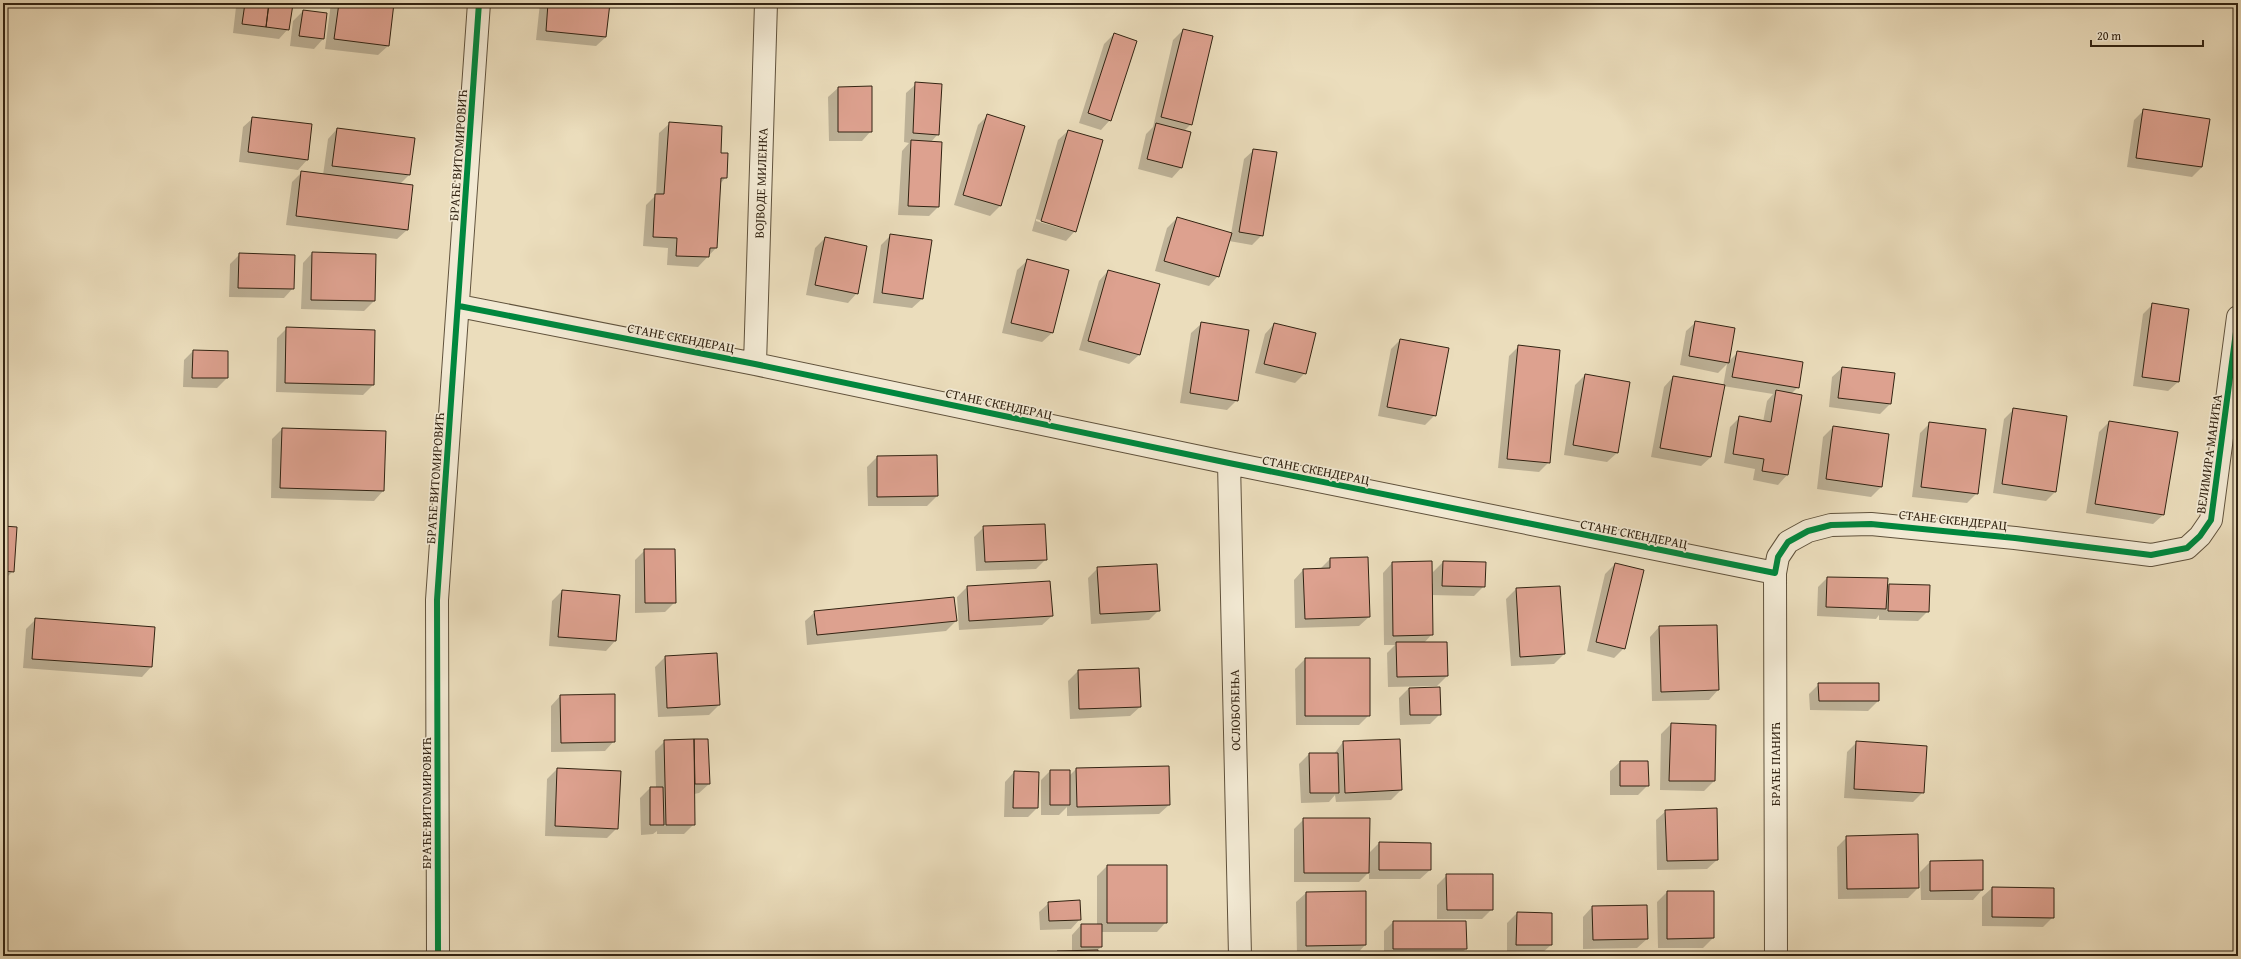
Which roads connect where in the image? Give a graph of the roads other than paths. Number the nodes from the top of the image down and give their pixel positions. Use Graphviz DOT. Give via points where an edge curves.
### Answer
graph roads {
  1 [pos="479,3"];
  2 [pos="766,3"];
  3 [pos="459,306"];
  4 [pos="2238,317"];
  5 [pos="755,364"];
  6 [pos="1229,463"];
  7 [pos="2151,555"];
  8 [pos="1774,573"];
  9 [pos="438,956"];
  10 [pos="1240,956"];
  11 [pos="1776,956"];
  1 -- 3 [label="street, БРАЋЕ ВИТОМИРОВИЋ"];
  2 -- 5 [label="street, ВОЈВОДЕ МИЛЕНКА"];
  3 -- 5 [label="street, СТАНЕ СКЕНДЕРАЦ"];
  3 -- 9 [label="street, БРАЋЕ ВИТОМИРОВИЋ" via="437,600"];
  4 -- 7 [label="street, ВЕЛИМИРА МАНИЋА" via="2212,520 2187,548"];
  5 -- 6 [label="street, СТАНЕ СКЕНДЕРАЦ"];
  6 -- 8 [label="street, СТАНЕ СКЕНДЕРАЦ"];
  6 -- 10 [label="street, ОСЛОБОЂЕЊА"];
  7 -- 8 [label="street, СТАНЕ СКЕНДЕРАЦ" via="1871,524 1831,524 1808,531 1788,542 1778,557"];
  8 -- 11 [label="street, БРАЋЕ ПАНИЋ"];
}
